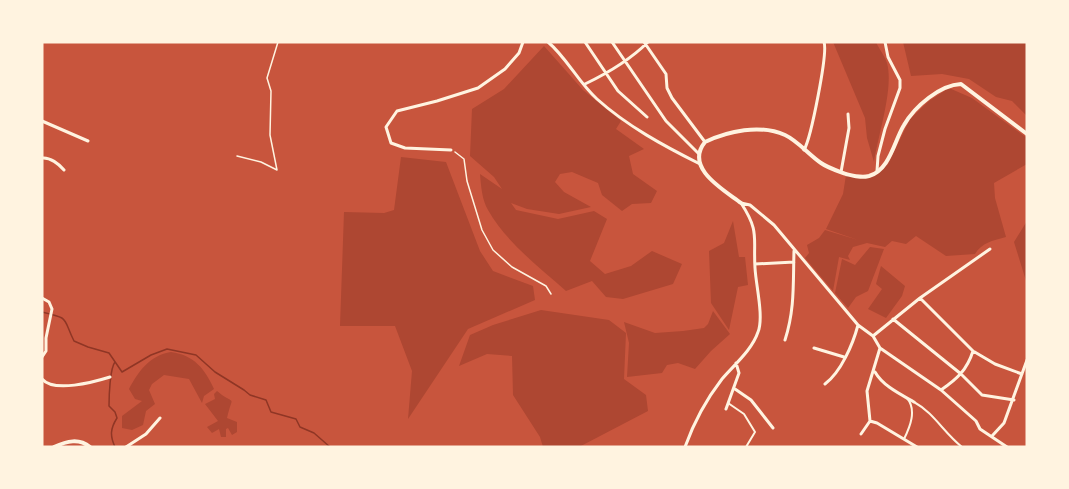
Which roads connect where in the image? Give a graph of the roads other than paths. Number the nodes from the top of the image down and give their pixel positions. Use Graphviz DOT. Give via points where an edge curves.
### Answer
graph roads {
  1 [pos="523,42"];
  2 [pos="548,42"];
  3 [pos="585,42"];
  4 [pos="612,42"];
  5 [pos="824,42"];
  6 [pos="885,42"];
  7 [pos="646,43"];
  8 [pos="626,61"];
  9 [pos="607,74"];
  10 [pos="585,84"];
  11 [pos="848,114"];
  12 [pos="647,117"];
  13 [pos="42,121"];
  14 [pos="1027,134"];
  15 [pos="88,141"];
  16 [pos="705,142"];
  17 [pos="451,150"];
  18 [pos="804,150"];
  19 [pos="699,154"];
  20 [pos="42,158"];
  21 [pos="700,164"];
  22 [pos="64,170"];
  23 [pos="841,172"];
  24 [pos="877,172"];
  25 [pos="741,203"];
  26 [pos="990,249"];
  27 [pos="794,251"];
  28 [pos="794,262"];
  29 [pos="754,264"];
  30 [pos="42,298"];
  31 [pos="920,298"];
  32 [pos="893,319"];
  33 [pos="858,325"];
  34 [pos="873,336"];
  35 [pos="785,340"];
  36 [pos="814,348"];
  37 [pos="880,348"];
  38 [pos="973,351"];
  39 [pos="42,357"];
  40 [pos="844,357"];
  41 [pos="1027,360"];
  42 [pos="736,363"];
  43 [pos="874,372"];
  44 [pos="962,374"];
  45 [pos="1022,374"];
  46 [pos="110,377"];
  47 [pos="42,379"];
  48 [pos="825,384"];
  49 [pos="735,389"];
  50 [pos="941,390"];
  51 [pos="905,396"];
  52 [pos="1014,400"];
  53 [pos="914,402"];
  54 [pos="728,403"];
  55 [pos="726,409"];
  56 [pos="159,418"];
  57 [pos="870,421"];
  58 [pos="773,428"];
  59 [pos="861,434"];
  60 [pos="991,436"];
  61 [pos="904,439"];
  62 [pos="55,446"];
  63 [pos="89,446"];
  64 [pos="79,447"];
  65 [pos="126,447"];
  66 [pos="685,447"];
  67 [pos="746,447"];
  68 [pos="917,447"];
  69 [pos="962,447"];
  70 [pos="1007,447"];
  1 -- 17 [label="street" via="505,69 478,88 397,111 386,127 392,143 405,148"];
  2 -- 10 [label="street"];
  3 -- 9 [label="street"];
  4 -- 8 [label="street"];
  5 -- 18 [label="street" via="825,59 812,130"];
  6 -- 24 [label="street" via="900,88 885,129"];
  7 -- 8 [label="street"];
  7 -- 16 [label="street" via="666,74 672,98"];
  8 -- 9 [label="street"];
  8 -- 19 [label="street" via="666,121"];
  9 -- 10 [label="street"];
  9 -- 12 [label="street" via="618,91"];
  10 -- 21 [label="street" via="596,98 652,138"];
  11 -- 23 [label="street"];
  13 -- 15 [label="street"];
  14 -- 24 [label="street" via="962,84 948,85 910,116 886,163"];
  16 -- 18 [label="street" via="755,129 787,136"];
  16 -- 19 [label="street"];
  18 -- 23 [label="street" via="823,165"];
  19 -- 21 [label="street"];
  20 -- 22 [label="street"];
  21 -- 25 [label="street" via="708,177"];
  23 -- 24 [label="street" via="862,177"];
  25 -- 27 [label="street" via="750,205 774,225"];
  25 -- 29 [label="street" via="753,221"];
  26 -- 31 [label="street"];
  27 -- 28 [label="street"];
  27 -- 33 [label="street"];
  28 -- 29 [label="street"];
  28 -- 35 [label="street" via="792,319"];
  29 -- 42 [label="street" via="759,331"];
  30 -- 39 [label="street" via="52,309"];
  31 -- 32 [label="street"];
  31 -- 38 [label="street"];
  32 -- 34 [label="street"];
  32 -- 44 [label="street"];
  33 -- 34 [label="street"];
  33 -- 40 [label="street"];
  34 -- 37 [label="street"];
  36 -- 40 [label="street"];
  37 -- 43 [label="street"];
  37 -- 50 [label="street"];
  38 -- 44 [label="street"];
  38 -- 45 [label="street"];
  40 -- 48 [label="street"];
  41 -- 45 [label="street"];
  42 -- 49 [label="street" via="740,370"];
  42 -- 66 [label="street" via="706,401"];
  43 -- 51 [label="street"];
  43 -- 57 [label="street" via="867,391"];
  44 -- 50 [label="street"];
  44 -- 52 [label="street" via="982,395"];
  45 -- 52 [label="street"];
  46 -- 47 [label="street" via="55,386"];
  49 -- 54 [label="street"];
  49 -- 58 [label="street" via="751,400"];
  50 -- 60 [label="street"];
  51 -- 53 [label="street"];
  51 -- 61 [label="street" via="911,403 912,421"];
  52 -- 60 [label="street" via="1004,423"];
  53 -- 69 [label="street" via="925,408"];
  54 -- 55 [label="street"];
  54 -- 67 [label="street" via="744,414 755,432"];
  56 -- 65 [label="street" via="146,435"];
  57 -- 59 [label="street"];
  57 -- 61 [label="street"];
  60 -- 70 [label="street"];
  61 -- 68 [label="street"];
  62 -- 63 [label="street" via="70,441"];
  63 -- 64 [label="street"];
}
